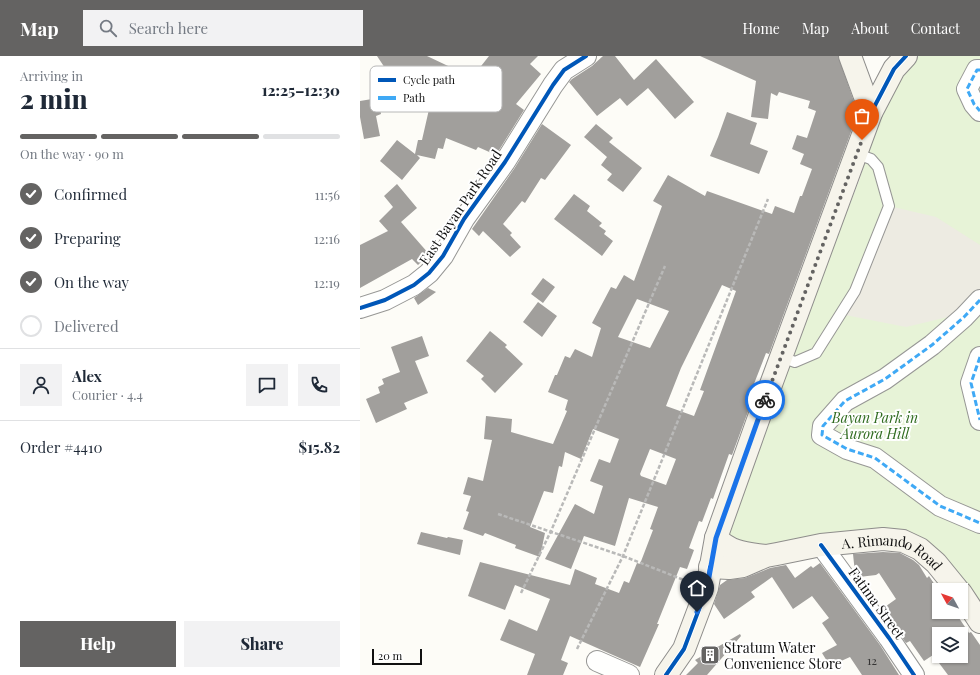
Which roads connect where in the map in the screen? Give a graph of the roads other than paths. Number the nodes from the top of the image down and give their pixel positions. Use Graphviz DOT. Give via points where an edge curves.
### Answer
graph roads {
  1 [pos="586,56"];
  2 [pos="850,56"];
  3 [pos="906,56"];
  4 [pos="980,70"];
  5 [pos="980,111"];
  6 [pos="871,113"];
  7 [pos="857,154"];
  8 [pos="980,300"];
  9 [pos="360,308"];
  10 [pos="980,356"];
  11 [pos="781,357"];
  12 [pos="980,420"];
  13 [pos="980,522"];
  14 [pos="716,538"];
  15 [pos="821,546"];
  16 [pos="766,556"];
  17 [pos="710,567"];
  18 [pos="952,583"];
  19 [pos="968,604"];
  20 [pos="980,622"];
  21 [pos="597,661"];
  22 [pos="629,675"];
  23 [pos="666,675"];
  24 [pos="914,675"];
  1 -- 9 [label="street, East Bayan Park Road" via="564,70 553,84 505,162 429,273 414,286 385,300"];
  2 -- 6 [label="main road"];
  3 -- 6 [label="main road" via="894,69"];
  4 -- 5 [label="street" via="977,70 967,90"];
  6 -- 7 [label="main road"];
  7 -- 11 [label="main road"];
  7 -- 11 [label="lane" via="871,159 878,167 889,206 855,291 816,353 795,362"];
  8 -- 13 [label="street" via="932,345 885,379 845,401 823,426 822,435 847,449 875,458 940,506"];
  10 -- 12 [label="street" via="971,383"];
  11 -- 14 [label="main road"];
  14 -- 16 [label="main road, A. Rimando Road" via="735,551"];
  14 -- 17 [label="main road"];
  15 -- 16 [label="main road, A. Rimando Road"];
  15 -- 18 [label="main road, A. Rimando Road" via="883,539 903,541 936,563"];
  15 -- 24 [label="street, Fatima Street"];
  16 -- 17 [label="main road, A. Rimando Road" via="743,566"];
  17 -- 23 [label="main road" via="707,588 684,649"];
  19 -- 20 [label="main road"];
  21 -- 22 [label="street"];
}
